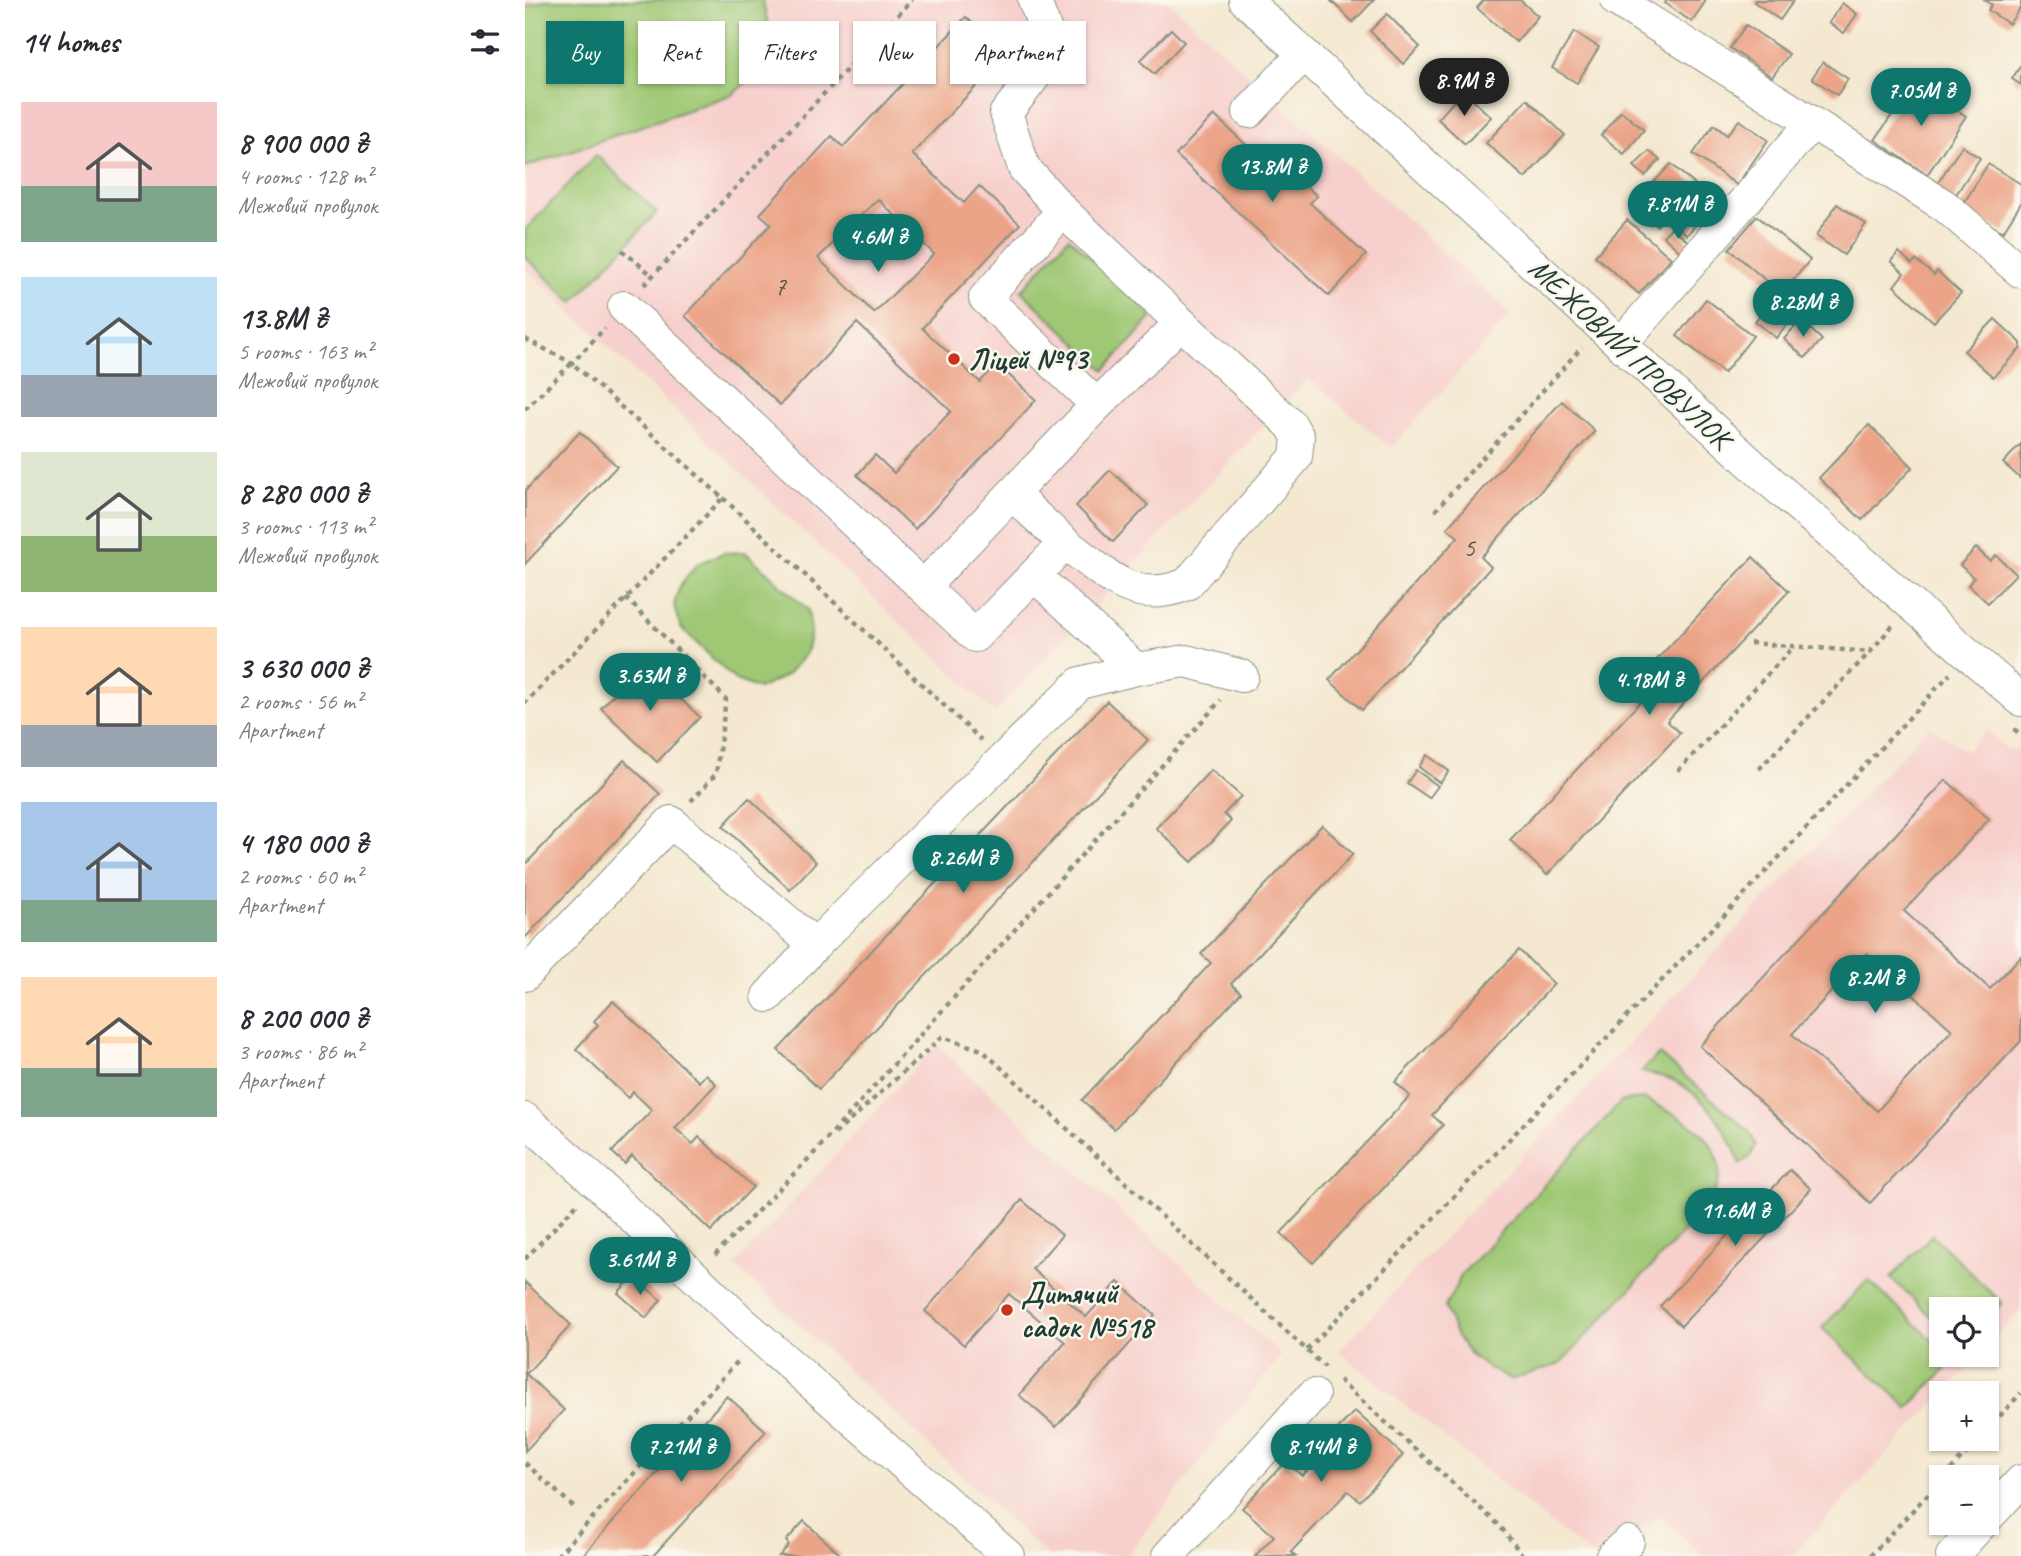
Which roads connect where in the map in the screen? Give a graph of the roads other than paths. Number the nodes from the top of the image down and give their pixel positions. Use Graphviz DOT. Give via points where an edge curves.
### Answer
graph roads {
  1 [pos="1034,0"];
  2 [pos="1245,0"];
  3 [pos="1616,0"];
  4 [pos="1304,54"];
  5 [pos="1249,112"];
  6 [pos="1812,123"];
  7 [pos="1063,211"];
  8 [pos="2021,272"];
  9 [pos="624,307"];
  10 [pos="1181,323"];
  11 [pos="1621,344"];
  12 [pos="1097,405"];
  13 [pos="1012,494"];
  14 [pos="1065,543"];
  15 [pos="1035,576"];
  16 [pos="923,587"];
  17 [pos="1136,669"];
  18 [pos="1242,676"];
  19 [pos="2021,700"];
  20 [pos="815,945"];
  21 [pos="525,975"];
  22 [pos="768,996"];
  23 [pos="525,1119"];
  24 [pos="1325,1380"];
  25 [pos="2021,1481"];
  26 [pos="1999,1505"];
  27 [pos="1972,1535"];
  28 [pos="1008,1556"];
  29 [pos="1168,1556"];
  30 [pos="1952,1556"];
  1 -- 7 [label="street" via="1054,51 1006,113 1024,168"];
  2 -- 4 [label="street, МЕЖОВИЙ ПРОВУЛОК"];
  3 -- 6 [label="street"];
  4 -- 5 [label="street"];
  4 -- 11 [label="street, МЕЖОВИЙ ПРОВУЛОК"];
  6 -- 8 [label="street" via="1945,206"];
  6 -- 11 [label="street"];
  7 -- 10 [label="street"];
  7 -- 12 [label="street" via="985,298"];
  9 -- 16 [label="street"];
  10 -- 12 [label="street"];
  10 -- 14 [label="street" via="1291,425 1298,437 1296,457 1187,584 1171,591 1129,589"];
  11 -- 19 [label="street, МЕЖОВИЙ ПРОВУЛОК"];
  12 -- 13 [label="street"];
  13 -- 14 [label="street"];
  13 -- 16 [label="street"];
  14 -- 15 [label="street"];
  15 -- 16 [label="street" via="975,636"];
  15 -- 17 [label="street"];
  17 -- 18 [label="street" via="1186,661"];
  17 -- 20 [label="street" via="1080,683"];
  20 -- 21 [label="street" via="671,822"];
  20 -- 22 [label="street"];
  23 -- 28 [label="street" via="742,1322"];
  24 -- 29 [label="street"];
  25 -- 26 [label="street"];
  27 -- 30 [label="street"];
}
